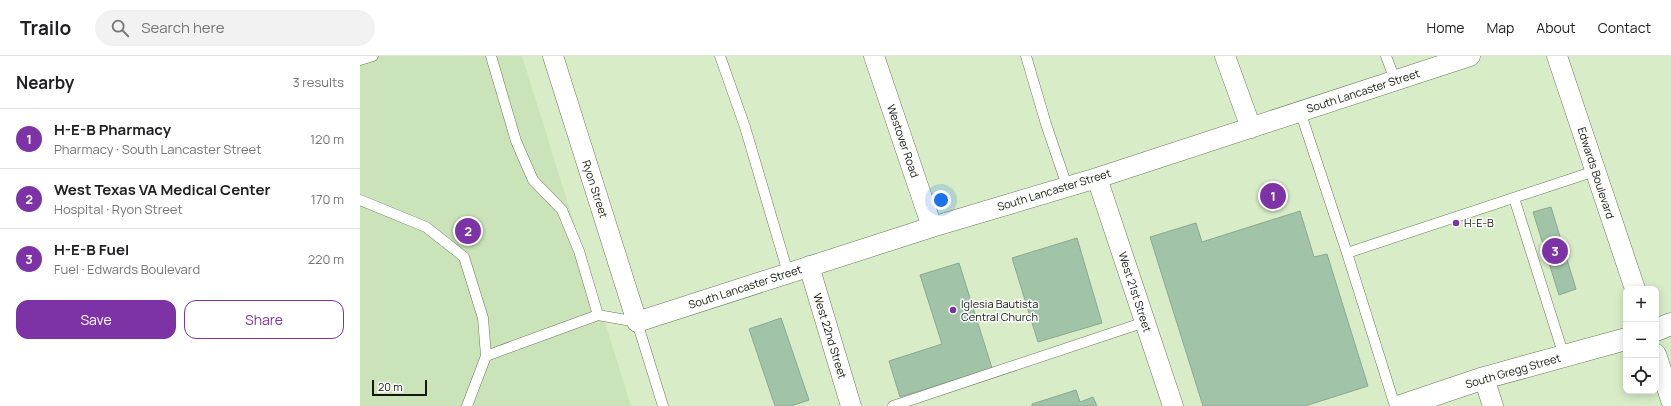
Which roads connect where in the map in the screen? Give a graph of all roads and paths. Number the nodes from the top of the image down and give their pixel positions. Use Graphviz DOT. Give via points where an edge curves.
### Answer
graph roads {
  1 [pos="373,56"];
  2 [pos="491,56"];
  3 [pos="553,56"];
  4 [pos="720,56"];
  5 [pos="874,56"];
  6 [pos="1026,56"];
  7 [pos="1225,56"];
  8 [pos="1386,56"];
  9 [pos="1470,56"];
  10 [pos="1557,56"];
  11 [pos="360,60"];
  12 [pos="1395,80"];
  13 [pos="1300,112"];
  14 [pos="1251,128"];
  15 [pos="1596,171"];
  16 [pos="1097,178"];
  17 [pos="1067,186"];
  18 [pos="1514,198"];
  19 [pos="360,200"];
  20 [pos="932,227"];
  21 [pos="1347,253"];
  22 [pos="809,266"];
  23 [pos="788,273"];
  24 [pos="1634,286"];
  25 [pos="598,315"];
  26 [pos="637,322"];
  27 [pos="1145,322"];
  28 [pos="1671,324"];
  29 [pos="1659,329"];
  30 [pos="1623,340"];
  31 [pos="486,356"];
  32 [pos="1564,356"];
  33 [pos="1657,358"];
  34 [pos="1484,378"];
  35 [pos="1671,400"];
  36 [pos="467,406"];
  37 [pos="663,406"];
  38 [pos="851,406"];
  39 [pos="893,406"];
  40 [pos="1173,406"];
  41 [pos="1395,406"];
  42 [pos="1401,406"];
  43 [pos="1493,406"];
  1 -- 11 [label="lane"];
  2 -- 25 [label="lane" via="516,141 534,180 562,210 579,251"];
  3 -- 26 [label="street, Ryon Street"];
  4 -- 23 [label="lane" via="745,128"];
  5 -- 20 [label="street, Westover Road"];
  6 -- 17 [label="lane"];
  7 -- 14 [label="street"];
  8 -- 12 [label="lane"];
  9 -- 12 [label="street, South Lancaster Street"];
  10 -- 15 [label="street, Edwards Boulevard"];
  12 -- 13 [label="street, South Lancaster Street"];
  13 -- 14 [label="street, South Lancaster Street"];
  13 -- 21 [label="lane"];
  14 -- 16 [label="street, South Lancaster Street"];
  15 -- 18 [label="lane"];
  15 -- 24 [label="street, Edwards Boulevard"];
  16 -- 17 [label="street, South Lancaster Street"];
  16 -- 27 [label="street, West 21st Street"];
  17 -- 20 [label="street, South Lancaster Street"];
  18 -- 21 [label="lane"];
  18 -- 32 [label="lane"];
  19 -- 31 [label="lane" via="426,227 464,257 483,318"];
  20 -- 22 [label="street, South Lancaster Street"];
  21 -- 41 [label="lane"];
  22 -- 23 [label="street, South Lancaster Street"];
  22 -- 38 [label="street, West 22nd Street"];
  23 -- 26 [label="street, South Lancaster Street"];
  25 -- 26 [label="lane"];
  25 -- 31 [label="lane"];
  26 -- 37 [label="lane"];
  27 -- 39 [label="lane"];
  27 -- 40 [label="street, West 21st Street"];
  28 -- 29 [label="main road"];
  30 -- 32 [label="main road, South Gregg Street"];
  31 -- 36 [label="lane"];
  32 -- 34 [label="main road, South Gregg Street"];
  33 -- 35 [label="street"];
  34 -- 42 [label="main road, South Gregg Street"];
  34 -- 43 [label="street"];
}
